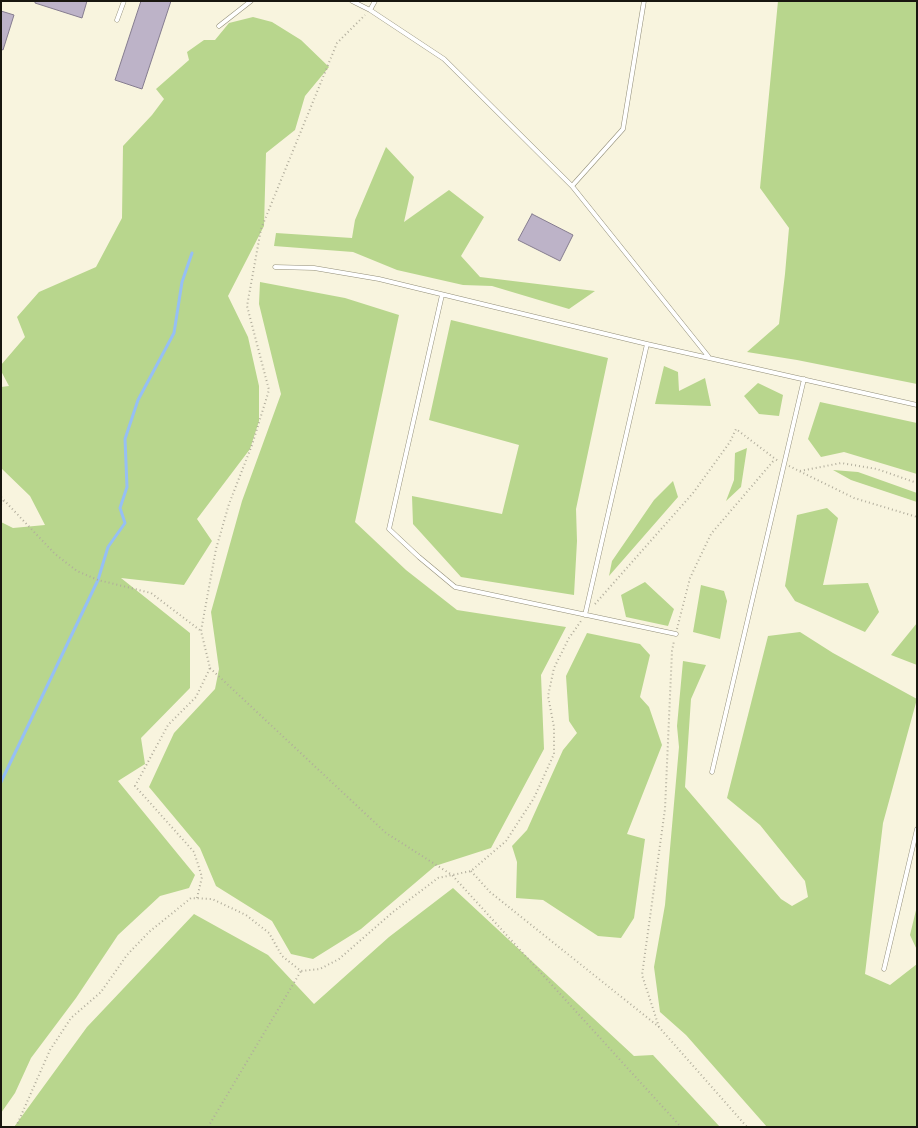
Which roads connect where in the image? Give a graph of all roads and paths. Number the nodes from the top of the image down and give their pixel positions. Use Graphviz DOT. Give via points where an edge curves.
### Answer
graph roads {
  1 [pos="124,1"];
  2 [pos="251,1"];
  3 [pos="352,1"];
  4 [pos="375,1"];
  5 [pos="644,1"];
  6 [pos="370,10"];
  7 [pos="117,20"];
  8 [pos="219,26"];
  9 [pos="572,186"];
  10 [pos="275,267"];
  11 [pos="442,295"];
  12 [pos="647,344"];
  13 [pos="708,356"];
  14 [pos="804,379"];
  15 [pos="917,405"];
  16 [pos="775,459"];
  17 [pos="781,462"];
  18 [pos="787,465"];
  19 [pos="799,471"];
  20 [pos="917,483"];
  21 [pos="1,497"];
  22 [pos="4,500"];
  23 [pos="1,505"];
  24 [pos="917,518"];
  25 [pos="586,615"];
  26 [pos="201,631"];
  27 [pos="676,634"];
  28 [pos="210,668"];
  29 [pos="712,772"];
  30 [pos="917,829"];
  31 [pos="471,871"];
  32 [pos="452,875"];
  33 [pos="198,898"];
  34 [pos="884,969"];
  35 [pos="301,970"];
  36 [pos="659,1027"];
  37 [pos="16,1127"];
  38 [pos="208,1127"];
  39 [pos="681,1127"];
  40 [pos="747,1127"];
  1 -- 7 [label="lane"];
  2 -- 8 [label="lane"];
  3 -- 6 [label="lane"];
  4 -- 6 [label="lane"];
  5 -- 9 [label="lane" via="623,129"];
  6 -- 9 [label="lane" via="444,60"];
  6 -- 26 [label="path" via="337,44 261,229 247,306 269,390 216,549"];
  9 -- 13 [label="lane"];
  10 -- 11 [label="lane" via="321,269"];
  11 -- 12 [label="lane"];
  11 -- 25 [label="lane" via="389,529 455,587"];
  12 -- 13 [label="lane"];
  12 -- 25 [label="lane"];
  13 -- 14 [label="lane"];
  14 -- 15 [label="lane"];
  14 -- 29 [label="lane"];
  16 -- 17 [label="path"];
  16 -- 25 [label="path" via="736,429 730,442 693,493"];
  16 -- 27 [label="path" via="711,534 690,578"];
  18 -- 19 [label="path"];
  19 -- 20 [label="path" via="842,463 877,469"];
  19 -- 24 [label="path" via="854,498"];
  21 -- 22 [label="path"];
  22 -- 23 [label="path"];
  22 -- 26 [label="path" via="55,554 77,571 98,580 151,593"];
  25 -- 27 [label="lane"];
  25 -- 31 [label="path" via="569,638 554,668 548,696 554,727 554,754 540,786 506,841"];
  26 -- 28 [label="path"];
  27 -- 36 [label="path" via="672,651 665,809 642,975"];
  28 -- 32 [label="path" via="386,833"];
  28 -- 33 [label="path" via="196,697 168,725 135,786 194,852 202,877"];
  30 -- 34 [label="lane"];
  31 -- 32 [label="path"];
  31 -- 36 [label="path" via="490,892"];
  32 -- 35 [label="path" via="438,878 393,912 339,959 320,968"];
  32 -- 39 [label="path"];
  33 -- 35 [label="path" via="212,898 246,915 269,933 282,956"];
  33 -- 37 [label="path" via="191,898 150,932 126,955 101,992 71,1018 50,1050"];
  35 -- 38 [label="path"];
  36 -- 40 [label="path"];
}
